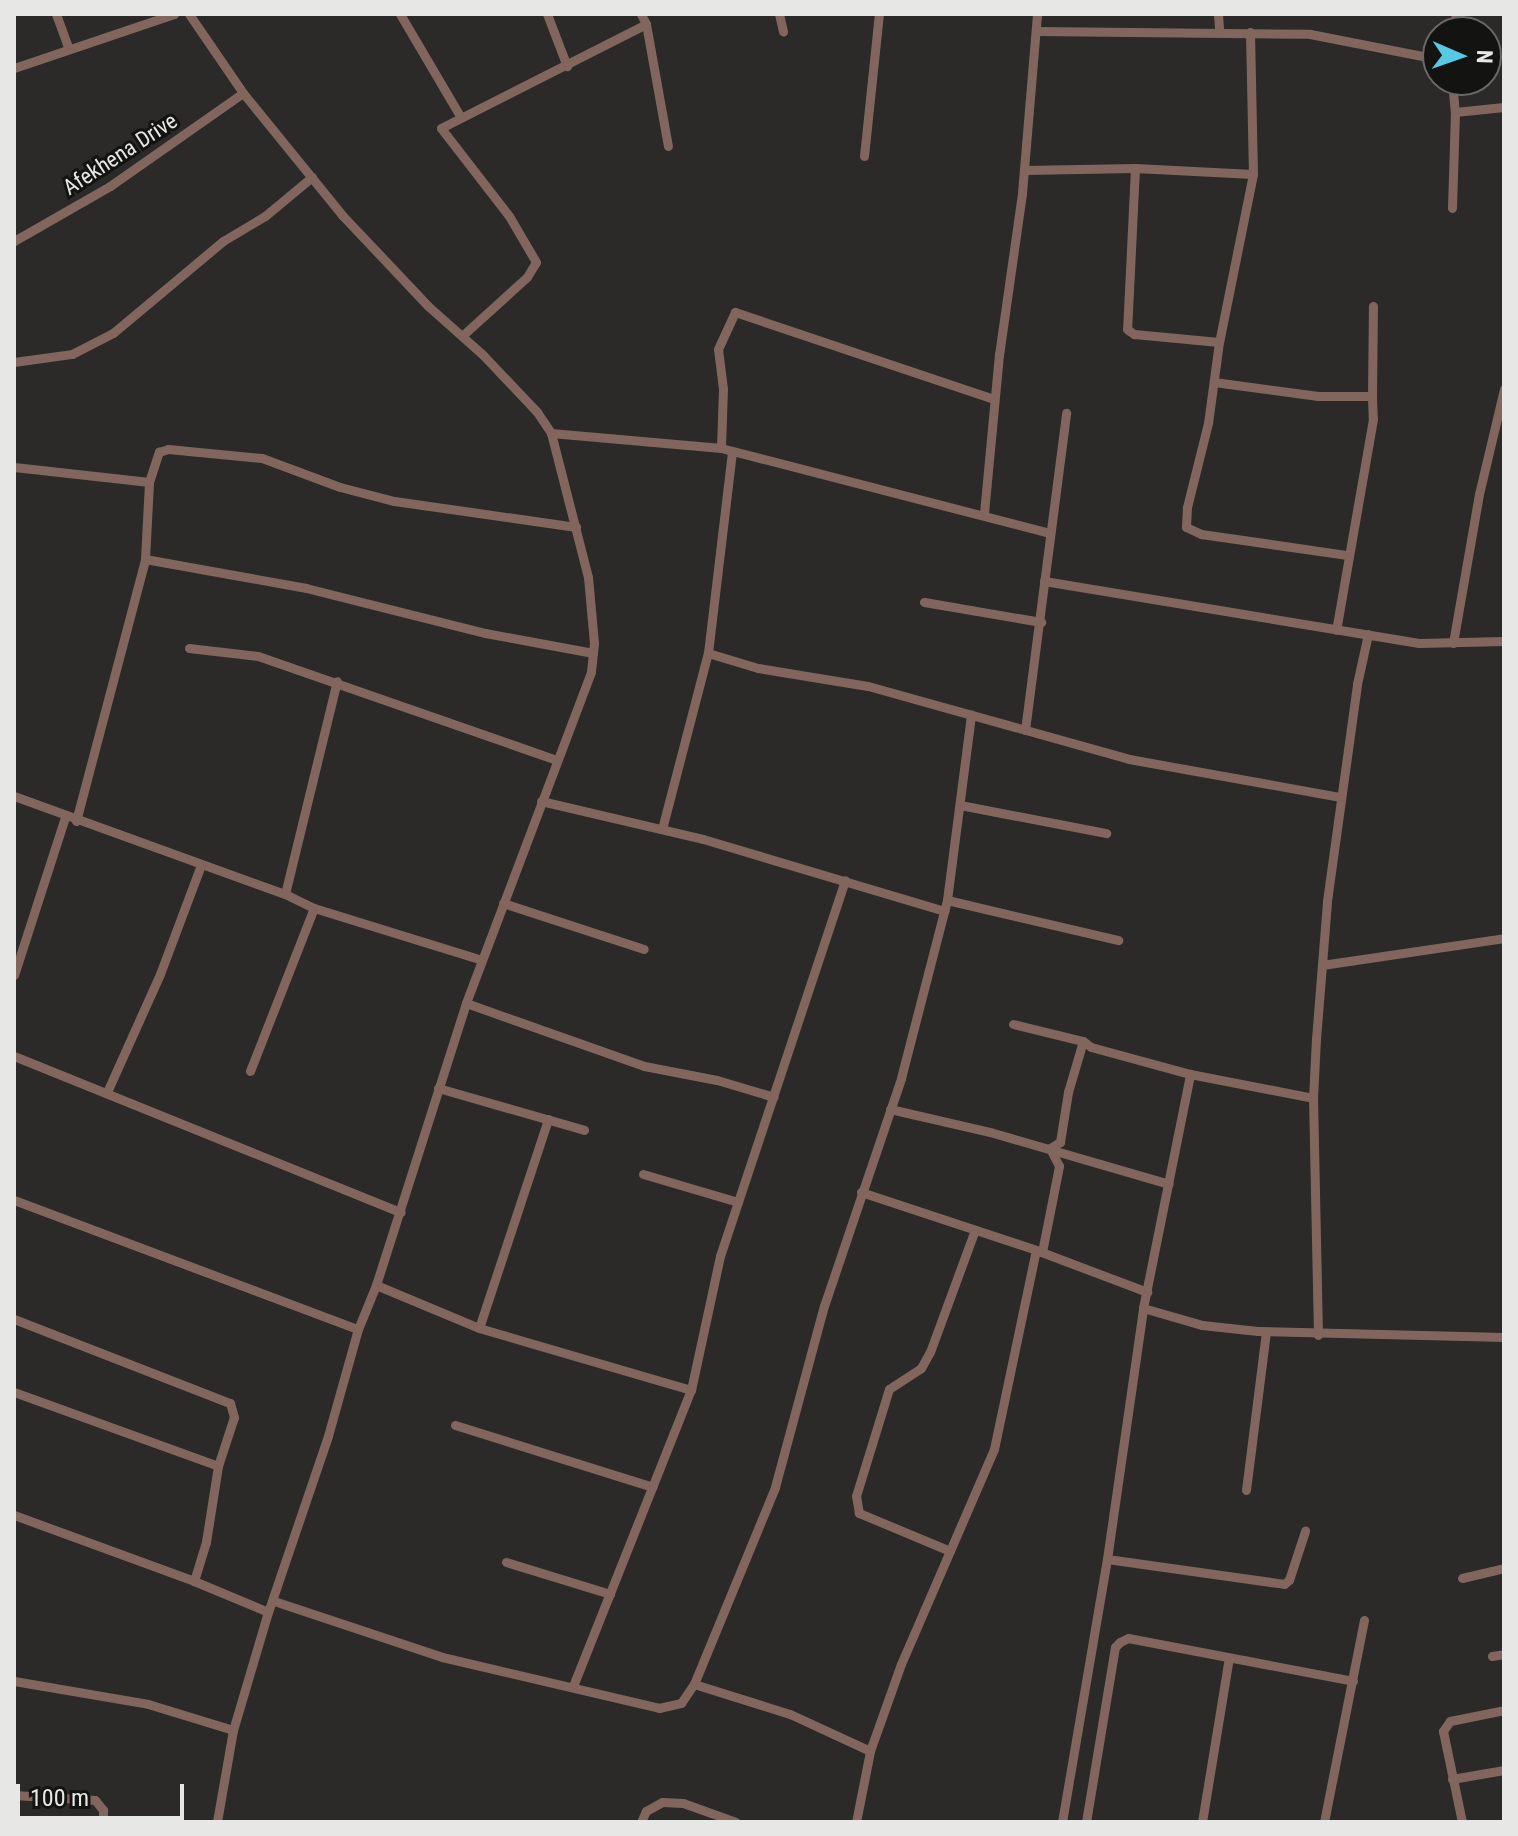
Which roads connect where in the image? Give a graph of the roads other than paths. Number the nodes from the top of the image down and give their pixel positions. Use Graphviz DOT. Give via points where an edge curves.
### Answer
graph roads {
  1 [pos="56,14"];
  2 [pos="174,14"];
  3 [pos="189,14"];
  4 [pos="400,14"];
  5 [pos="547,14"];
  6 [pos="641,14"];
  7 [pos="779,14"];
  8 [pos="879,14"];
  9 [pos="1037,14"];
  10 [pos="1218,14"];
  11 [pos="646,24"];
  12 [pos="1219,30"];
  13 [pos="1036,31"];
  14 [pos="783,32"];
  15 [pos="1250,32"];
  16 [pos="69,49"];
  17 [pos="1422,56"];
  18 [pos="567,66"];
  19 [pos="14,68"];
  20 [pos="243,93"];
  21 [pos="1454,96"];
  22 [pos="1504,107"];
  23 [pos="1455,112"];
  24 [pos="460,116"];
  25 [pos="668,146"];
  26 [pos="864,156"];
  27 [pos="1135,168"];
  28 [pos="1024,170"];
  29 [pos="1253,174"];
  30 [pos="312,177"];
  31 [pos="1452,208"];
  32 [pos="14,241"];
  33 [pos="1373,306"];
  34 [pos="463,335"];
  35 [pos="1219,342"];
  36 [pos="14,362"];
  37 [pos="1214,382"];
  38 [pos="1504,389"];
  39 [pos="1372,396"];
  40 [pos="994,399"];
  41 [pos="1066,413"];
  42 [pos="551,433"];
  43 [pos="721,448"];
  44 [pos="732,451"];
  45 [pos="14,467"];
  46 [pos="149,482"];
  47 [pos="984,513"];
  48 [pos="576,527"];
  49 [pos="1050,533"];
  50 [pos="1347,555"];
  51 [pos="145,559"];
  52 [pos="1044,581"];
  53 [pos="924,602"];
  54 [pos="1041,622"];
  55 [pos="1336,630"];
  56 [pos="1368,634"];
  57 [pos="1504,641"];
  58 [pos="1453,643"];
  59 [pos="189,648"];
  60 [pos="593,653"];
  61 [pos="708,653"];
  62 [pos="337,681"];
  63 [pos="971,715"];
  64 [pos="1025,730"];
  65 [pos="556,760"];
  66 [pos="14,796"];
  67 [pos="1341,797"];
  68 [pos="541,801"];
  69 [pos="960,805"];
  70 [pos="65,817"];
  71 [pos="76,821"];
  72 [pos="662,829"];
  73 [pos="1106,833"];
  74 [pos="201,865"];
  75 [pos="845,880"];
  76 [pos="285,894"];
  77 [pos="947,900"];
  78 [pos="503,903"];
  79 [pos="314,908"];
  80 [pos="944,911"];
  81 [pos="1504,938"];
  82 [pos="1118,940"];
  83 [pos="644,949"];
  84 [pos="482,960"];
  85 [pos="1322,965"];
  86 [pos="14,975"];
  87 [pos="466,1003"];
  88 [pos="1013,1024"];
  89 [pos="1083,1041"];
  90 [pos="14,1056"];
  91 [pos="250,1071"];
  92 [pos="1190,1074"];
  93 [pos="438,1088"];
  94 [pos="107,1092"];
  95 [pos="774,1097"];
  96 [pos="1313,1098"];
  97 [pos="890,1109"];
  98 [pos="548,1119"];
  99 [pos="584,1130"];
  100 [pos="1050,1148"];
  101 [pos="643,1174"];
  102 [pos="1169,1184"];
  103 [pos="861,1192"];
  104 [pos="14,1200"];
  105 [pos="738,1202"];
  106 [pos="401,1212"];
  107 [pos="975,1230"];
  108 [pos="1039,1251"];
  109 [pos="376,1285"];
  110 [pos="1147,1292"];
  111 [pos="1143,1308"];
  112 [pos="14,1319"];
  113 [pos="479,1328"];
  114 [pos="358,1329"];
  115 [pos="1266,1332"];
  116 [pos="1318,1335"];
  117 [pos="1504,1337"];
  118 [pos="691,1390"];
  119 [pos="14,1392"];
  120 [pos="455,1425"];
  121 [pos="218,1466"];
  122 [pos="653,1487"];
  123 [pos="1246,1490"];
  124 [pos="14,1515"];
  125 [pos="1305,1531"];
  126 [pos="950,1551"];
  127 [pos="1107,1559"];
  128 [pos="506,1562"];
  129 [pos="1504,1568"];
  130 [pos="1462,1578"];
  131 [pos="194,1581"];
  132 [pos="610,1594"];
  133 [pos="274,1601"];
  134 [pos="268,1612"];
  135 [pos="1364,1620"];
  136 [pos="1504,1654"];
  137 [pos="1492,1656"];
  138 [pos="1229,1658"];
  139 [pos="14,1681"];
  140 [pos="1353,1681"];
  141 [pos="694,1684"];
  142 [pos="573,1686"];
  143 [pos="1504,1710"];
  144 [pos="233,1730"];
  145 [pos="870,1751"];
  146 [pos="1504,1770"];
  147 [pos="1452,1779"];
  148 [pos="14,1795"];
  149 [pos="103,1822"];
  150 [pos="217,1822"];
  151 [pos="641,1822"];
  152 [pos="736,1822"];
  153 [pos="856,1822"];
  154 [pos="1062,1822"];
  155 [pos="1086,1822"];
  156 [pos="1202,1822"];
  157 [pos="1324,1822"];
  158 [pos="1462,1822"];
  1 -- 16 [label="street"];
  2 -- 16 [label="street"];
  3 -- 20 [label="street"];
  4 -- 24 [label="street"];
  5 -- 18 [label="street"];
  6 -- 11 [label="street"];
  7 -- 14 [label="street"];
  8 -- 26 [label="street"];
  9 -- 13 [label="street"];
  10 -- 12 [label="street"];
  11 -- 18 [label="street"];
  11 -- 25 [label="street"];
  12 -- 13 [label="street"];
  12 -- 15 [label="street"];
  13 -- 28 [label="street"];
  15 -- 17 [label="street" via="1310,34"];
  15 -- 29 [label="street"];
  16 -- 19 [label="street"];
  18 -- 24 [label="street"];
  20 -- 30 [label="street"];
  20 -- 32 [label="street, Afekhena Drive" via="110,186"];
  21 -- 23 [label="street"];
  22 -- 23 [label="street"];
  23 -- 31 [label="street"];
  24 -- 34 [label="street" via="441,128 509,216 536,262 527,277"];
  27 -- 28 [label="street"];
  27 -- 29 [label="street"];
  27 -- 35 [label="street" via="1127,329"];
  28 -- 40 [label="street"];
  29 -- 35 [label="street"];
  30 -- 34 [label="street" via="396,272"];
  30 -- 36 [label="street" via="265,216 223,241 113,333 72,354"];
  33 -- 39 [label="street"];
  34 -- 42 [label="street"];
  35 -- 37 [label="street"];
  37 -- 39 [label="street" via="1318,396"];
  37 -- 50 [label="street" via="1186,527 1201,534"];
  38 -- 58 [label="street"];
  39 -- 50 [label="street" via="1373,419"];
  40 -- 43 [label="street" via="735,312 718,349"];
  40 -- 47 [label="street"];
  41 -- 49 [label="street"];
  42 -- 43 [label="street"];
  42 -- 48 [label="street"];
  43 -- 44 [label="street"];
  44 -- 47 [label="street"];
  44 -- 61 [label="street"];
  45 -- 46 [label="street"];
  46 -- 48 [label="street" via="159,452 189,450 262,458 394,501"];
  46 -- 51 [label="street"];
  47 -- 49 [label="street"];
  48 -- 60 [label="street" via="592,598"];
  49 -- 52 [label="street"];
  50 -- 55 [label="street"];
  51 -- 60 [label="street" via="306,588 485,633"];
  51 -- 71 [label="street"];
  52 -- 54 [label="street"];
  52 -- 55 [label="street"];
  53 -- 54 [label="street"];
  54 -- 64 [label="street"];
  55 -- 56 [label="street"];
  56 -- 58 [label="street"];
  56 -- 67 [label="street"];
  57 -- 58 [label="street"];
  59 -- 62 [label="street" via="258,656"];
  60 -- 65 [label="street" via="591,672"];
  61 -- 63 [label="street" via="758,668 868,686"];
  61 -- 72 [label="street"];
  62 -- 65 [label="street"];
  62 -- 76 [label="street"];
  63 -- 64 [label="street"];
  63 -- 69 [label="street"];
  64 -- 67 [label="street" via="1129,759"];
  65 -- 68 [label="street"];
  66 -- 70 [label="street"];
  67 -- 85 [label="street"];
  68 -- 72 [label="street"];
  68 -- 78 [label="street"];
  69 -- 73 [label="street"];
  69 -- 77 [label="street"];
  70 -- 71 [label="street"];
  70 -- 86 [label="street"];
  71 -- 74 [label="street"];
  72 -- 75 [label="street"];
  74 -- 76 [label="street"];
  74 -- 94 [label="street"];
  75 -- 80 [label="street"];
  75 -- 95 [label="street"];
  76 -- 79 [label="street"];
  77 -- 80 [label="street"];
  77 -- 82 [label="street"];
  78 -- 83 [label="street"];
  78 -- 84 [label="street"];
  79 -- 84 [label="street"];
  79 -- 91 [label="street"];
  80 -- 97 [label="street"];
  81 -- 85 [label="street"];
  84 -- 87 [label="street"];
  85 -- 96 [label="street"];
  87 -- 93 [label="street"];
  87 -- 95 [label="street" via="644,1066"];
  88 -- 89 [label="street"];
  89 -- 92 [label="street"];
  89 -- 100 [label="street" via="1060,1142"];
  90 -- 94 [label="street"];
  92 -- 96 [label="street"];
  92 -- 102 [label="street"];
  93 -- 98 [label="street"];
  93 -- 106 [label="street"];
  94 -- 106 [label="street"];
  95 -- 105 [label="street"];
  96 -- 116 [label="street"];
  97 -- 100 [label="street"];
  97 -- 103 [label="street"];
  98 -- 99 [label="street"];
  98 -- 113 [label="street"];
  100 -- 102 [label="street"];
  100 -- 108 [label="street" via="1059,1166"];
  101 -- 105 [label="street"];
  102 -- 110 [label="street"];
  103 -- 107 [label="street"];
  103 -- 141 [label="street" via="775,1487"];
  104 -- 114 [label="street"];
  105 -- 118 [label="street" via="720,1256"];
  106 -- 109 [label="street"];
  107 -- 108 [label="street"];
  107 -- 126 [label="street" via="930,1352 921,1368 889,1389 856,1496 859,1513"];
  108 -- 110 [label="street"];
  108 -- 126 [label="street" via="994,1449"];
  109 -- 113 [label="street"];
  109 -- 114 [label="street"];
  110 -- 111 [label="street"];
  111 -- 115 [label="street" via="1202,1325"];
  111 -- 127 [label="street"];
  112 -- 121 [label="street" via="230,1403 234,1417"];
  113 -- 118 [label="street"];
  114 -- 133 [label="street"];
  115 -- 116 [label="street"];
  115 -- 123 [label="street"];
  116 -- 117 [label="street"];
  118 -- 122 [label="street"];
  119 -- 121 [label="street"];
  120 -- 122 [label="street"];
  121 -- 131 [label="street"];
  122 -- 132 [label="street"];
  124 -- 131 [label="street"];
  125 -- 127 [label="street" via="1289,1580 1276,1585"];
  126 -- 145 [label="street"];
  127 -- 154 [label="street"];
  128 -- 132 [label="street"];
  129 -- 130 [label="street"];
  131 -- 134 [label="street"];
  132 -- 142 [label="street"];
  133 -- 134 [label="street"];
  133 -- 142 [label="street" via="498,1673"];
  134 -- 144 [label="street"];
  135 -- 140 [label="street"];
  136 -- 137 [label="street"];
  138 -- 140 [label="street"];
  138 -- 155 [label="street" via="1128,1638 1115,1647"];
  138 -- 156 [label="street"];
  139 -- 144 [label="street" via="148,1704"];
  140 -- 157 [label="street"];
  141 -- 142 [label="street" via="681,1703 659,1708"];
  141 -- 145 [label="street" via="790,1714"];
  143 -- 147 [label="street" via="1450,1721 1443,1743"];
  144 -- 150 [label="street"];
  145 -- 153 [label="street"];
  146 -- 147 [label="street"];
  147 -- 158 [label="street"];
  148 -- 149 [label="street" via="95,1800 103,1810"];
  151 -- 152 [label="street" via="646,1811 662,1802 683,1803"];
}
